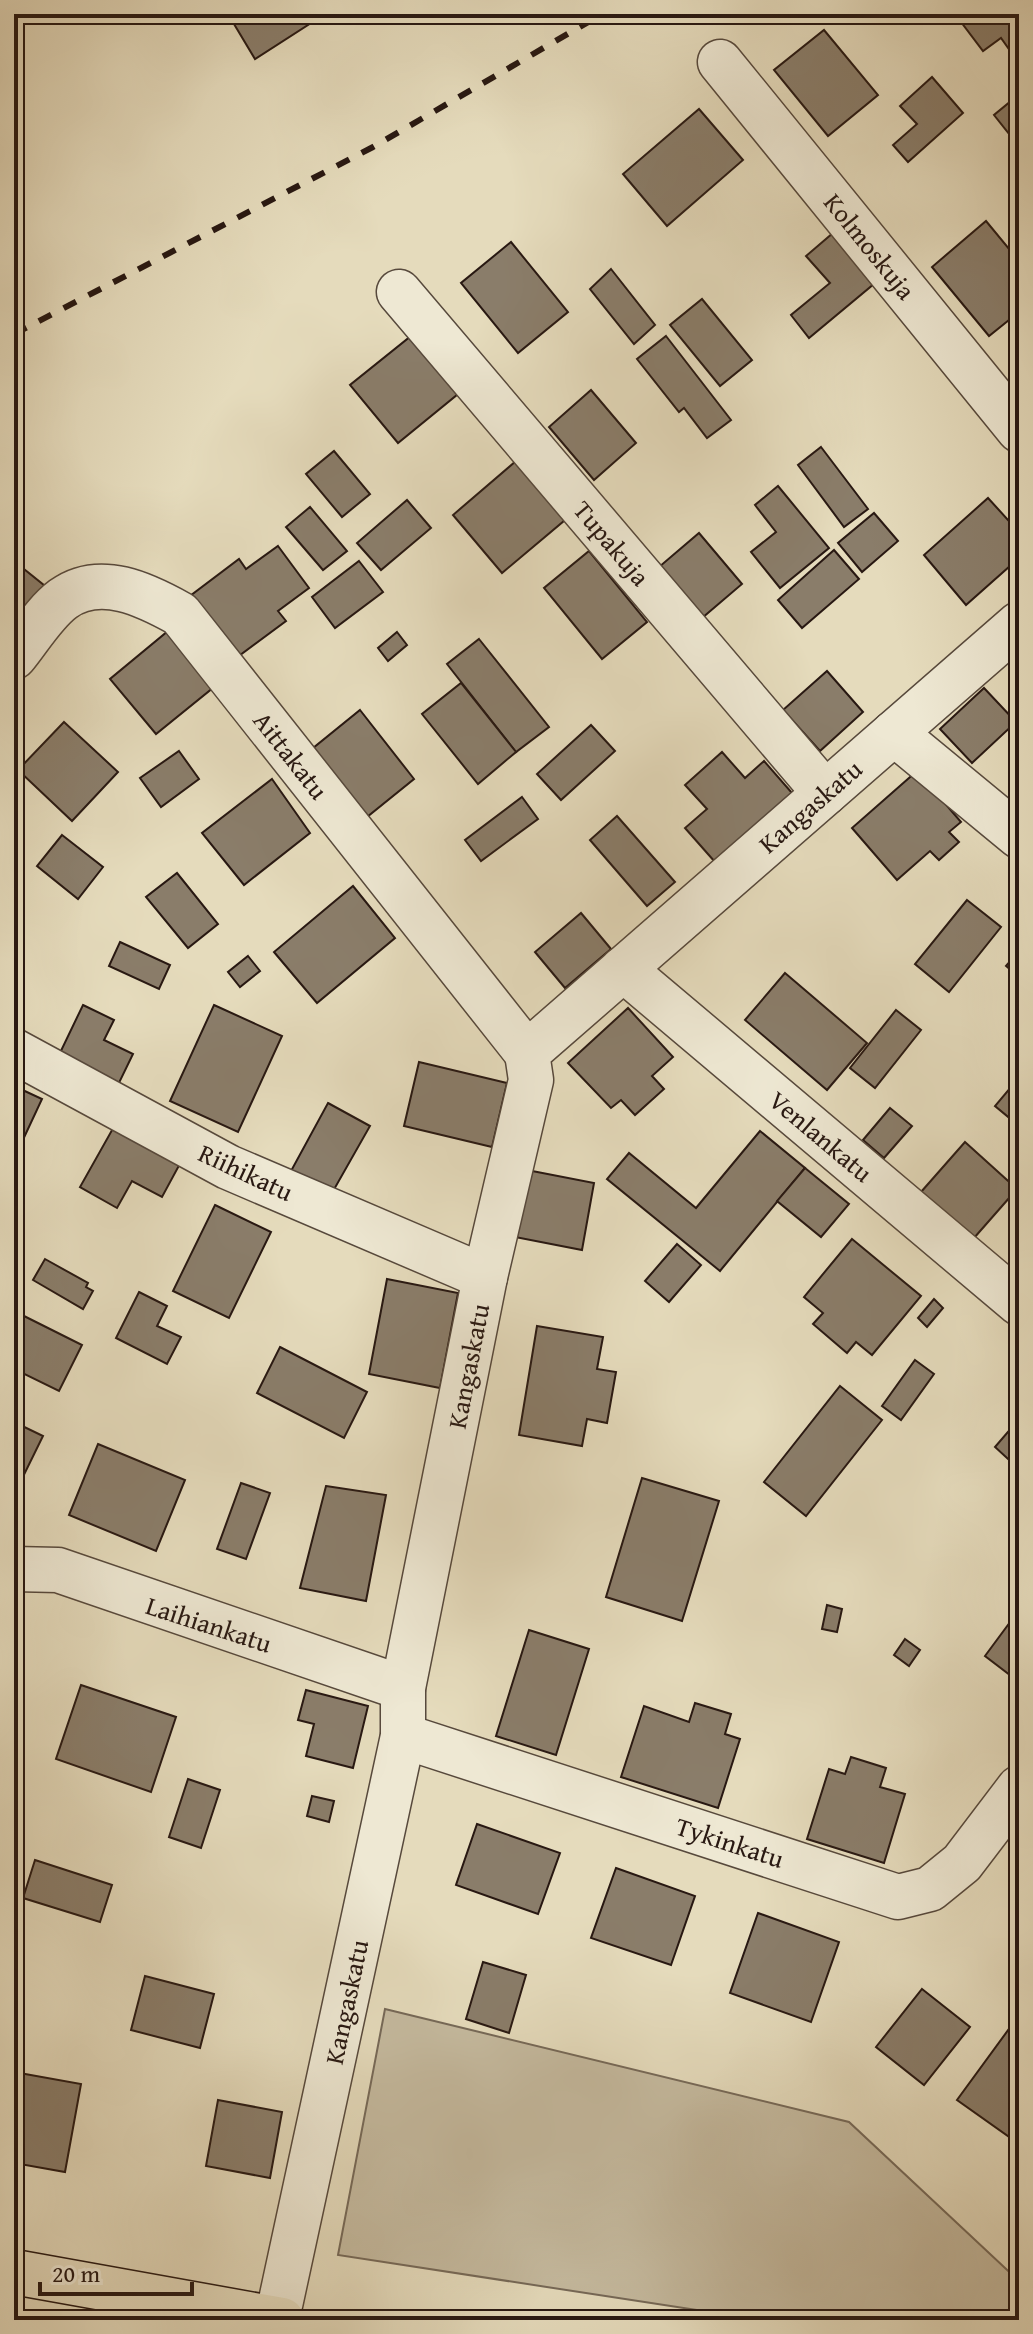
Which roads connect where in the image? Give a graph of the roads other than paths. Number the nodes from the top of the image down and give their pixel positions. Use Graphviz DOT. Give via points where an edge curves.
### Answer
graph roads {
  1 [pos="720,62"];
  2 [pos="399,292"];
  3 [pos="1019,430"];
  4 [pos="1019,624"];
  5 [pos="14,657"];
  6 [pos="894,733"];
  7 [pos="825,793"];
  8 [pos="1019,836"];
  9 [pos="623,969"];
  10 [pos="14,1051"];
  11 [pos="527,1053"];
  12 [pos="485,1277"];
  13 [pos="1019,1303"];
  14 [pos="14,1569"];
  15 [pos="403,1688"];
  16 [pos="403,1736"];
  17 [pos="1019,1788"];
  18 [pos="14,2272"];
  19 [pos="280,2320"];
  1 -- 3 [label="street, Kolmoskuja"];
  2 -- 7 [label="street, Tupakuja"];
  4 -- 6 [label="street, Kangaskatu"];
  5 -- 11 [label="street, Aittakatu" via="63,599 101,586 145,595 180,614"];
  6 -- 7 [label="street, Kangaskatu"];
  6 -- 8 [label="street"];
  7 -- 9 [label="street, Kangaskatu"];
  9 -- 11 [label="street, Kangaskatu"];
  9 -- 13 [label="street, Venlankatu"];
  10 -- 12 [label="street, Riihikatu" via="228,1167"];
  11 -- 12 [label="street, Kangaskatu" via="531,1080"];
  12 -- 15 [label="street, Kangaskatu"];
  14 -- 15 [label="street, Laihiankatu" via="58,1570"];
  15 -- 16 [label="street, Kangaskatu"];
  16 -- 17 [label="street, Tykinkatu" via="898,1897 930,1889 962,1863"];
  16 -- 19 [label="street, Kangaskatu"];
  18 -- 19 [label="main road"];
}
